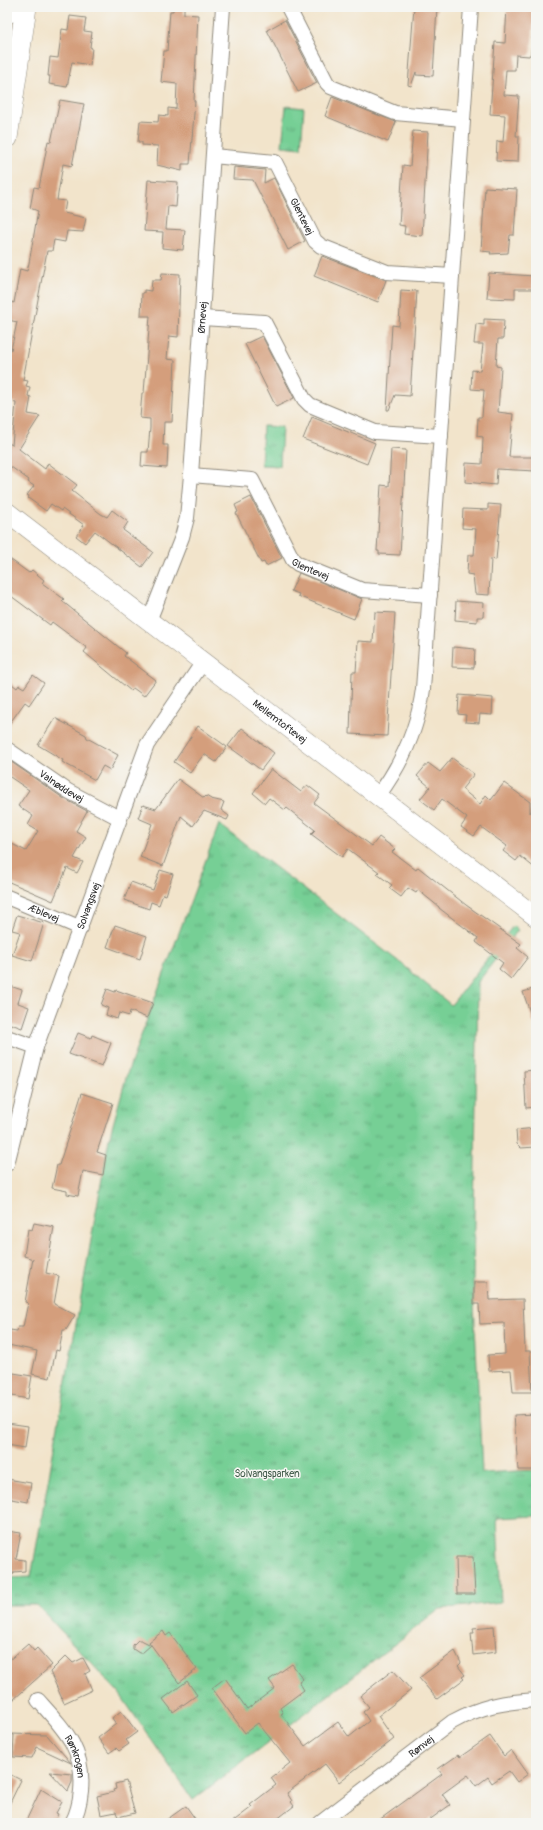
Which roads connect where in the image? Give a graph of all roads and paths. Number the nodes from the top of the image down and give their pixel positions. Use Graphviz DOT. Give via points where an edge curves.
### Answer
graph roads {
  1 [pos="8,7"];
  2 [pos="26,7"];
  3 [pos="223,7"];
  4 [pos="288,7"];
  5 [pos="471,7"];
  6 [pos="7,13"];
  7 [pos="463,119"];
  8 [pos="7,138"];
  9 [pos="213,156"];
  10 [pos="452,276"];
  11 [pos="202,318"];
  12 [pos="441,436"];
  13 [pos="191,475"];
  14 [pos="7,506"];
  15 [pos="7,512"];
  16 [pos="16,522"];
  17 [pos="430,595"];
  18 [pos="149,621"];
  19 [pos="203,662"];
  20 [pos="7,749"];
  21 [pos="378,796"];
  22 [pos="119,818"];
  23 [pos="7,897"];
  24 [pos="536,917"];
  25 [pos="81,928"];
  26 [pos="7,1037"];
  27 [pos="36,1047"];
  28 [pos="10,1134"];
  29 [pos="7,1164"];
  30 [pos="38,1700"];
  31 [pos="536,1700"];
  32 [pos="72,1823"];
  33 [pos="320,1823"];
  1 -- 6 [label="main road"];
  2 -- 8 [label="main road"];
  3 -- 9 [label="street, Ørnevej"];
  4 -- 7 [label="street" via="327,83 331,86 395,113"];
  5 -- 7 [label="street"];
  7 -- 10 [label="street"];
  9 -- 10 [label="street, Glentevej" via="275,162 315,241 320,246 387,272"];
  9 -- 11 [label="street, Ørnevej"];
  10 -- 12 [label="street"];
  11 -- 12 [label="street" via="264,322 304,399 310,405 375,432"];
  11 -- 13 [label="street, Ørnevej"];
  12 -- 17 [label="street"];
  13 -- 17 [label="street, Glentevej" via="252,480 295,563 362,590"];
  13 -- 18 [label="street, Ørnevej" via="182,537"];
  14 -- 16 [label="street, Mellemtoftevej"];
  15 -- 16 [label="street, Mellemtoftevej"];
  16 -- 18 [label="street, Mellemtoftevej"];
  17 -- 21 [label="street" via="419,715 399,764"];
  18 -- 19 [label="street, Mellemtoftevej"];
  19 -- 21 [label="street, Mellemtoftevej"];
  19 -- 22 [label="street, Solvangsvej" via="147,745"];
  20 -- 22 [label="street, Valnøddevej" via="68,791"];
  21 -- 24 [label="street, Mellemtoftevej"];
  22 -- 25 [label="street, Solvangsvej"];
  23 -- 25 [label="street, Æblevej"];
  25 -- 27 [label="street, Solvangsvej"];
  26 -- 27 [label="street"];
  27 -- 28 [label="street, Solvangsvej"];
  28 -- 29 [label="street, Solvangsvej"];
  30 -- 32 [label="street, Rønkrogen" via="69,1735 81,1765 81,1796"];
  31 -- 33 [label="street, Rønvej" via="499,1703 474,1710 452,1722"];
}
